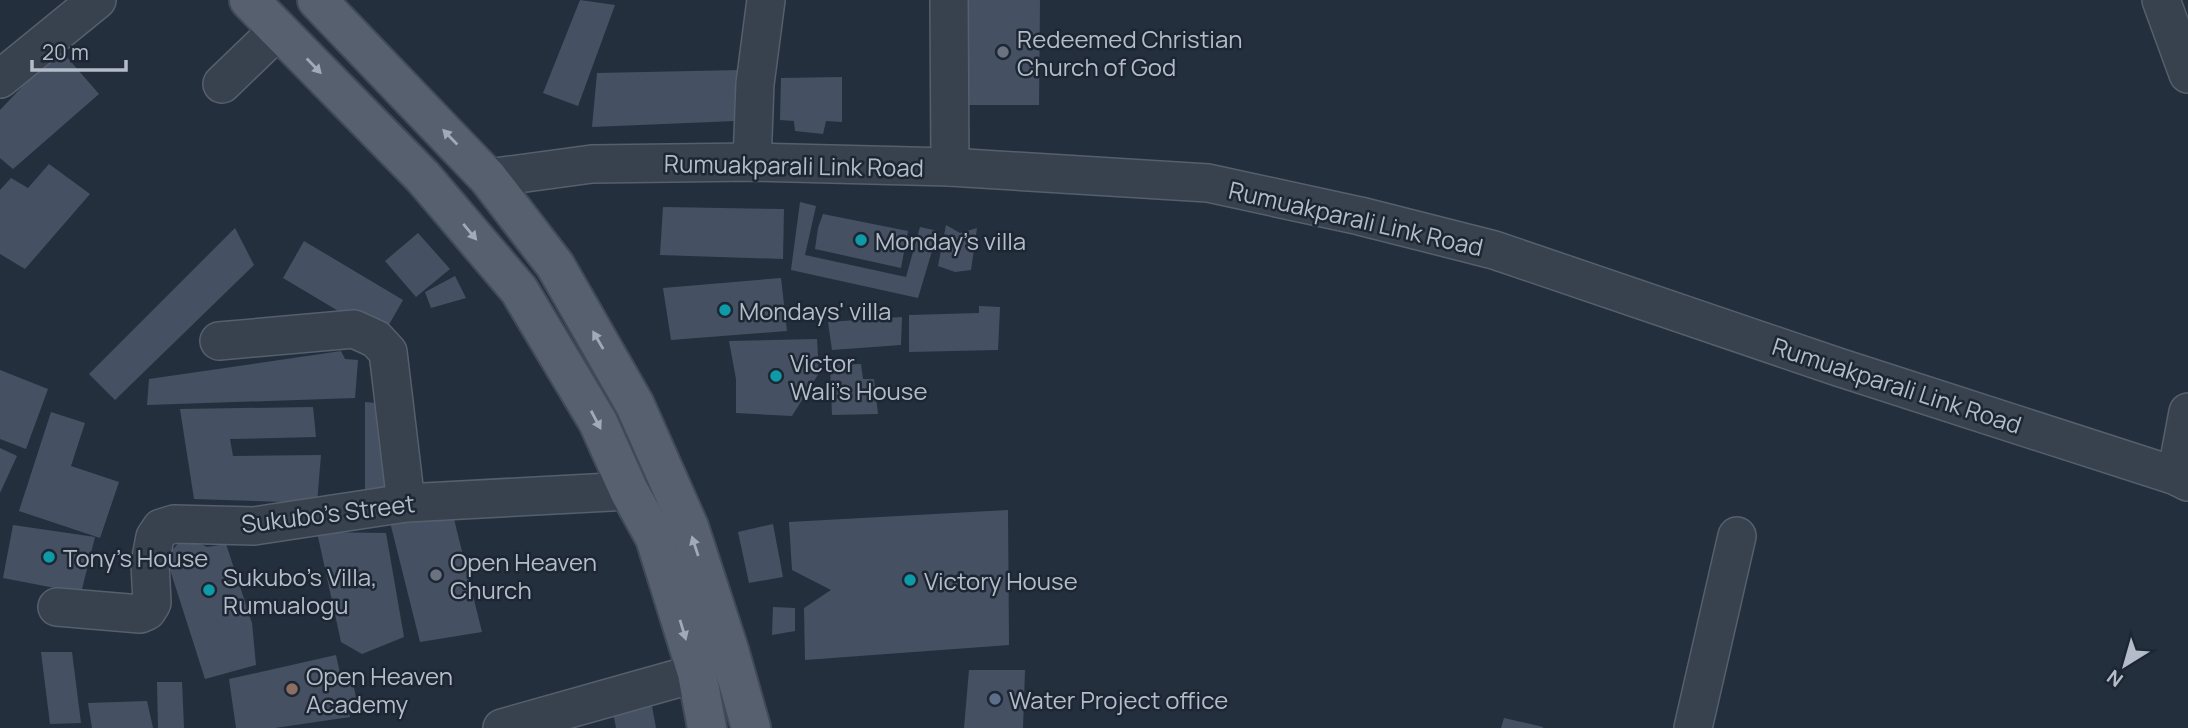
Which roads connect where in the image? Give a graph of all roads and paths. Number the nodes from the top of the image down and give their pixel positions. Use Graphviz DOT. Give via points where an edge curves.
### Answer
graph roads {
  1 [pos="97,0"];
  2 [pos="250,0"];
  3 [pos="317,0"];
  4 [pos="766,0"];
  5 [pos="949,0"];
  6 [pos="2161,0"];
  7 [pos="278,30"];
  8 [pos="2188,74"];
  9 [pos="0,79"];
  10 [pos="222,84"];
  11 [pos="752,162"];
  12 [pos="950,167"];
  13 [pos="488,178"];
  14 [pos="219,341"];
  15 [pos="2188,412"];
  16 [pos="2182,479"];
  17 [pos="629,491"];
  18 [pos="406,503"];
  19 [pos="1737,536"];
  20 [pos="57,607"];
  21 [pos="696,673"];
  22 [pos="502,728"];
  23 [pos="707,728"];
  24 [pos="751,728"];
  25 [pos="1693,728"];
  1 -- 9 [label="street"];
  2 -- 7 [label="main road"];
  13 -- 3 [label="main road, one-way"];
  4 -- 11 [label="street" via="755,83"];
  5 -- 12 [label="street"];
  6 -- 8 [label="street"];
  7 -- 10 [label="street"];
  7 -- 17 [label="main road, one-way" via="423,177 519,290 598,422"];
  11 -- 12 [label="street, Rumuakparali Link Road"];
  11 -- 13 [label="street, Rumuakparali Link Road" via="592,164"];
  12 -- 16 [label="street, Rumuakparali Link Road" via="1209,183 1494,250"];
  24 -- 13 [label="main road, one-way" via="689,527 635,405 555,265"];
  14 -- 18 [label="street" via="355,329 376,339 388,352"];
  15 -- 16 [label="street"];
  17 -- 18 [label="street, Sukubo's Street"];
  17 -- 21 [label="main road, one-way" via="655,538"];
  18 -- 20 [label="street, Sukubo's Street" via="254,526 174,524 161,528 155,537 150,563 152,603 146,611"];
  19 -- 25 [label="street"];
  21 -- 22 [label="street"];
  21 -- 23 [label="main road"];
}
